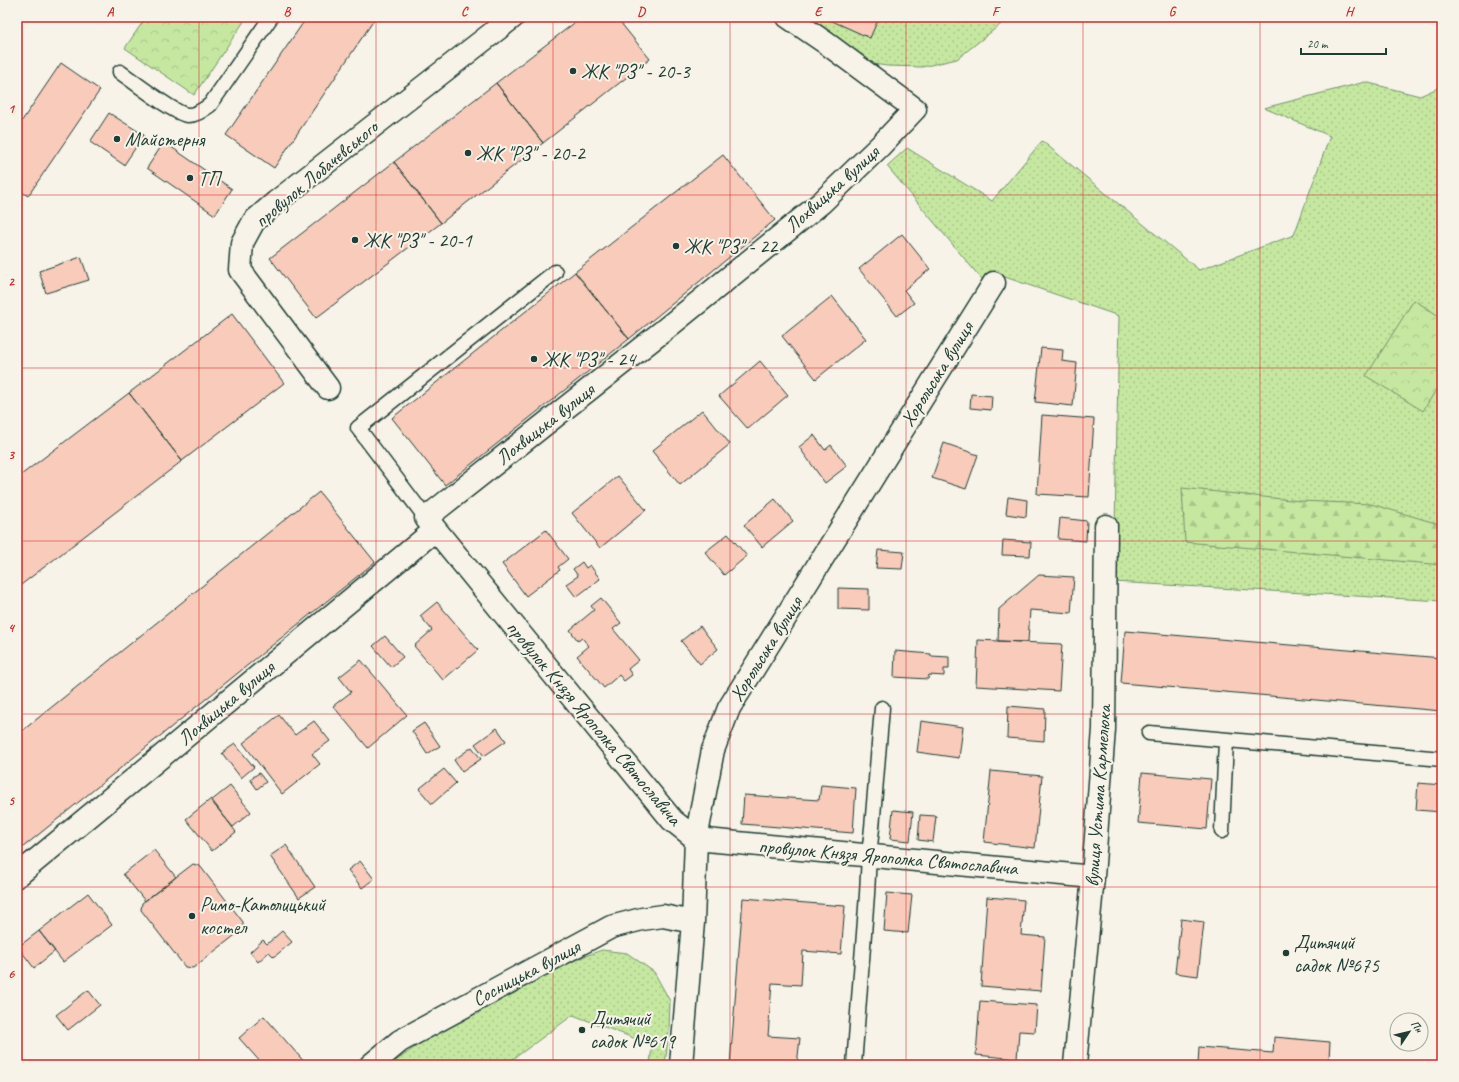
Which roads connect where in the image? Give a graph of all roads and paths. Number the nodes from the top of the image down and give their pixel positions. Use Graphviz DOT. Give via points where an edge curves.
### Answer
graph roads {
  1 [pos="271,17"];
  2 [pos="512,17"];
  3 [pos="788,17"];
  4 [pos="120,72"];
  5 [pos="555,272"];
  6 [pos="994,283"];
  7 [pos="328,388"];
  8 [pos="430,524"];
  9 [pos="1106,526"];
  10 [pos="882,708"];
  11 [pos="1149,733"];
  12 [pos="1226,740"];
  13 [pos="1442,759"];
  14 [pos="1222,830"];
  15 [pos="696,839"];
  16 [pos="869,855"];
  17 [pos="17,876"];
  18 [pos="1093,877"];
  19 [pos="693,922"];
  20 [pos="371,1065"];
  21 [pos="681,1065"];
  22 [pos="854,1065"];
  23 [pos="1075,1065"];
  1 -- 4 [label="lane" via="210,105 200,112 188,115 176,110"];
  2 -- 7 [label="street, провулок Лобачевського" via="276,202 254,221 242,243 240,270"];
  3 -- 8 [label="street, Лохвицька вулиця" via="915,109 821,203"];
  5 -- 8 [label="lane" via="358,428"];
  6 -- 15 [label="street, Хорольська вулиця" via="729,708 713,750"];
  8 -- 15 [label="street, провулок Князя Ярополка Святославича" via="672,820"];
  8 -- 17 [label="street, Лохвицька вулиця"];
  9 -- 18 [label="street, вулиця Устима Кармелюка" via="1104,729"];
  10 -- 16 [label="lane"];
  11 -- 12 [label="lane"];
  12 -- 13 [label="lane"];
  12 -- 14 [label="lane"];
  15 -- 16 [label="street, провулок Князя Ярополка Святославича"];
  15 -- 19 [label="street, Хорольська вулиця"];
  16 -- 18 [label="street, провулок Князя Ярополка Святославича"];
  16 -- 22 [label="lane"];
  18 -- 23 [label="street, вулиця Устима Кармелюка"];
  19 -- 20 [label="street, Сосницька вулиця" via="663,916 611,927 400,1041"];
  19 -- 21 [label="street, Хорольська вулиця"];
}
